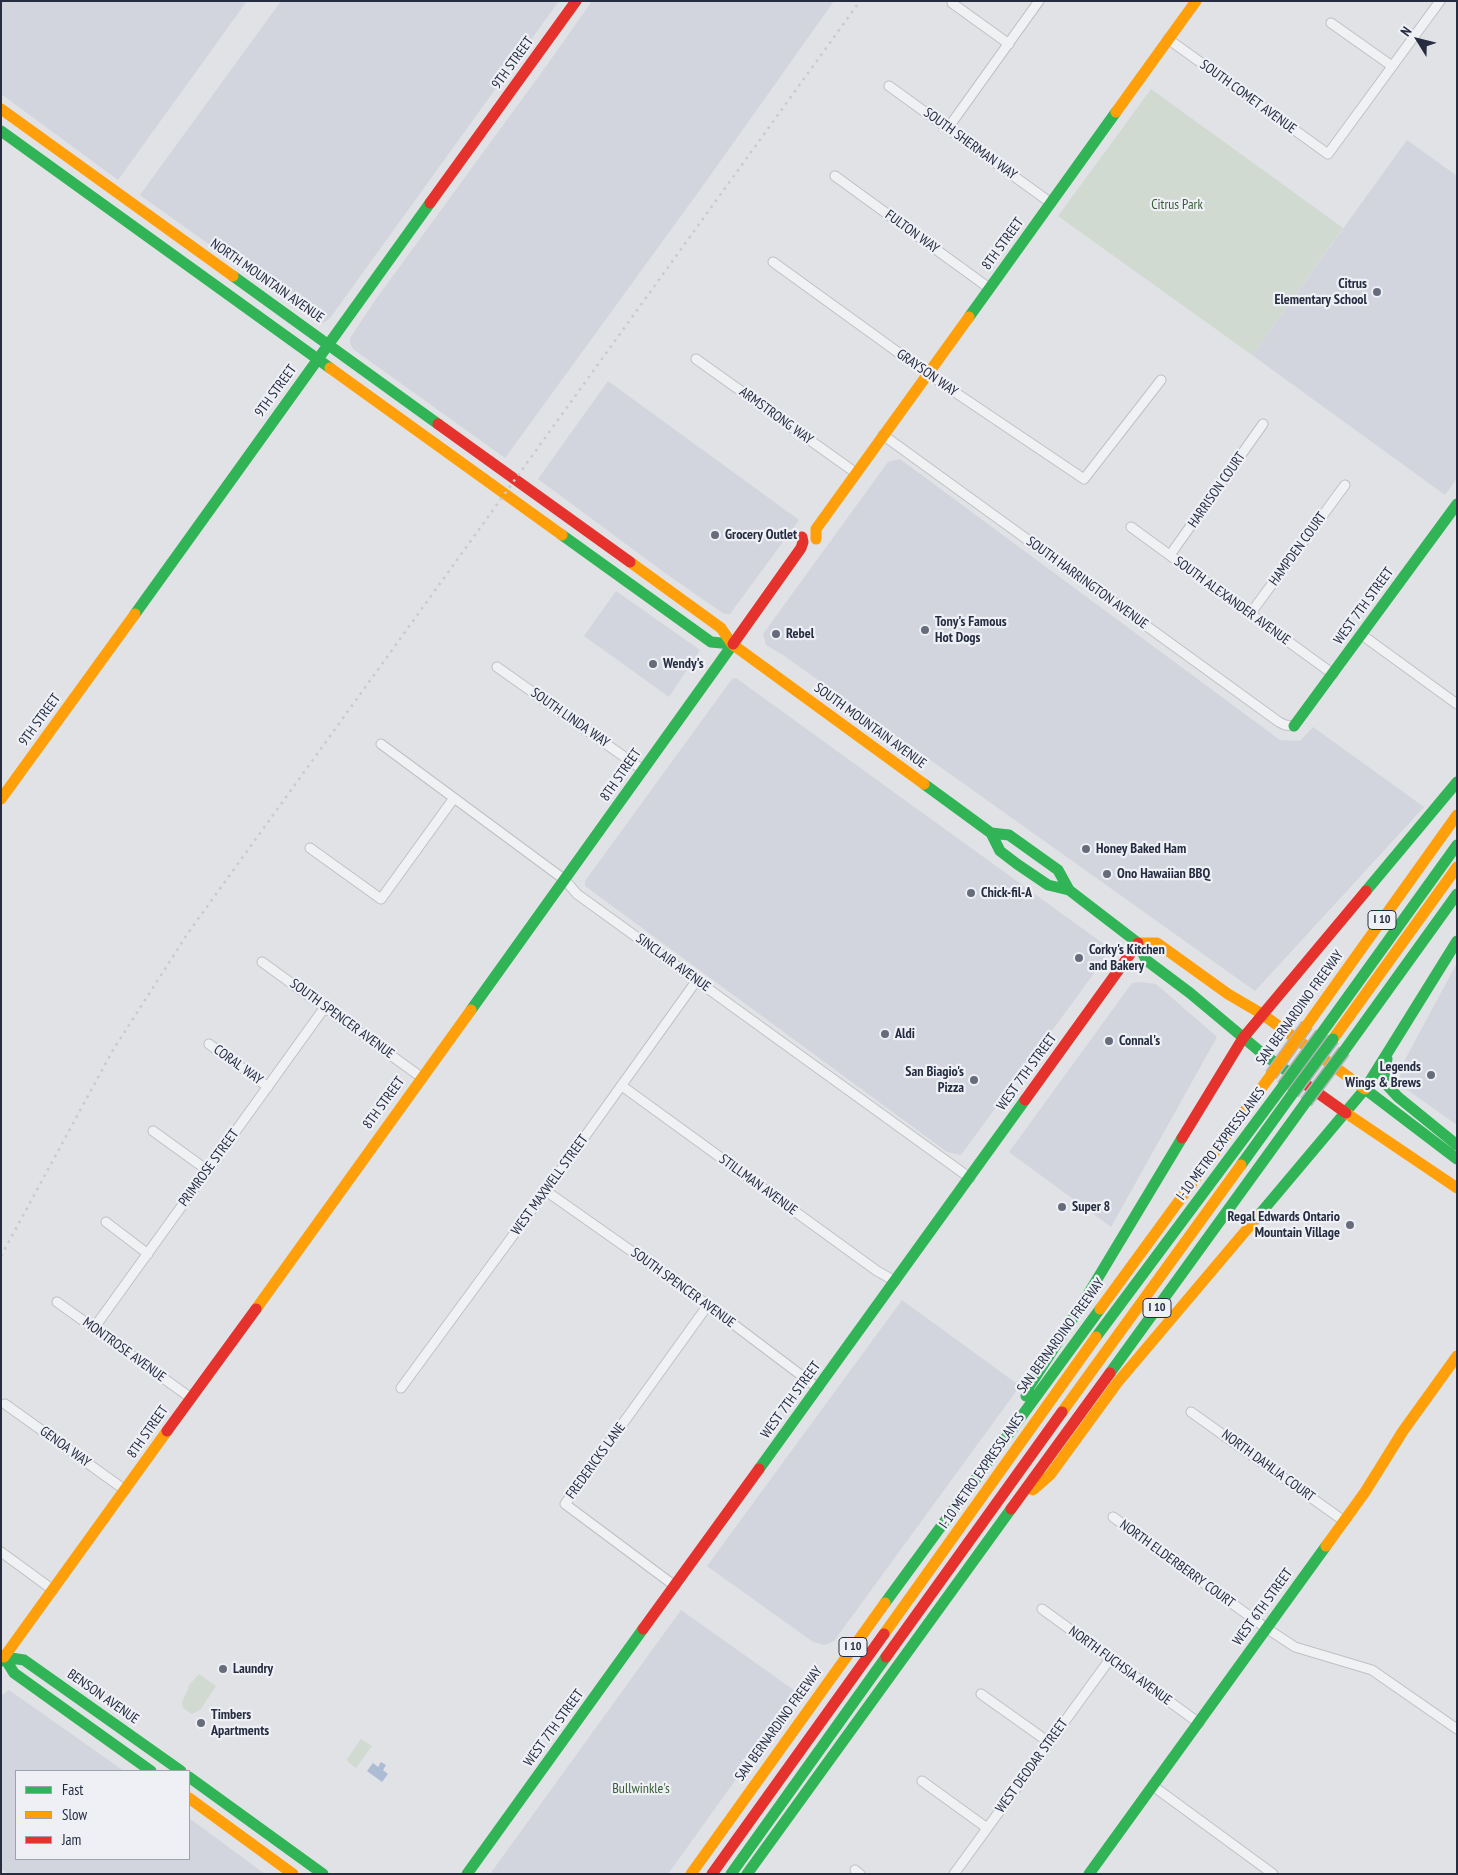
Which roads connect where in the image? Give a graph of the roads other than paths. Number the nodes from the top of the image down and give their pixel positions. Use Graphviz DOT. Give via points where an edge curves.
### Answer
graph roads {
  1 [pos="576,1"];
  2 [pos="1039,1"];
  3 [pos="1196,1"];
  4 [pos="1440,1"];
  5 [pos="952,3"];
  6 [pos="1331,23"];
  7 [pos="1168,39"];
  8 [pos="1009,44"];
  9 [pos="1392,66"];
  10 [pos="890,86"];
  11 [pos="1,109"];
  12 [pos="948,128"];
  13 [pos="1,130"];
  14 [pos="44,139"];
  15 [pos="43,160"];
  16 [pos="835,176"];
  17 [pos="105,183"];
  18 [pos="1051,203"];
  19 [pos="134,226"];
  20 [pos="774,262"];
  21 [pos="216,264"];
  22 [pos="206,278"];
  23 [pos="990,288"];
  24 [pos="268,300"];
  25 [pos="329,344"];
  26 [pos="318,358"];
  27 [pos="696,359"];
  28 [pos="928,374"];
  29 [pos="1161,380"];
  30 [pos="372,398"];
  31 [pos="432,418"];
  32 [pos="1263,424"];
  33 [pos="420,432"];
  34 [pos="883,435"];
  35 [pos="495,464"];
  36 [pos="856,473"];
  37 [pos="515,479"];
  38 [pos="1345,485"];
  39 [pos="833,504"];
  40 [pos="1457,504"];
  41 [pos="528,511"];
  42 [pos="1132,527"];
  43 [pos="1170,556"];
  44 [pos="627,559"];
  45 [pos="789,566"];
  46 [pos="622,578"];
  47 [pos="673,593"];
  48 [pos="1250,614"];
  49 [pos="1362,635"];
  50 [pos="732,644"];
  51 [pos="498,667"];
  52 [pos="1332,674"];
  53 [pos="1457,704"];
  54 [pos="1294,726"];
  55 [pos="381,744"];
  56 [pos="643,770"];
  57 [pos="1457,782"];
  58 [pos="454,798"];
  59 [pos="1,799"];
  60 [pos="1457,815"];
  61 [pos="991,832"];
  62 [pos="1457,845"];
  63 [pos="310,848"];
  64 [pos="1457,867"];
  65 [pos="566,880"];
  66 [pos="1457,886"];
  67 [pos="1069,890"];
  68 [pos="1457,894"];
  69 [pos="1424,938"];
  70 [pos="1457,941"];
  71 [pos="1138,943"];
  72 [pos="262,962"];
  73 [pos="697,980"];
  74 [pos="325,1007"];
  75 [pos="1262,1014"];
  76 [pos="1243,1038"];
  77 [pos="209,1044"];
  78 [pos="1388,1053"];
  79 [pos="421,1077"];
  80 [pos="622,1086"];
  81 [pos="268,1087"];
  82 [pos="1365,1089"];
  83 [pos="1346,1113"];
  84 [pos="153,1131"];
  85 [pos="1457,1146"];
  86 [pos="1457,1159"];
  87 [pos="208,1170"];
  88 [pos="970,1178"];
  89 [pos="1457,1188"];
  90 [pos="546,1191"];
  91 [pos="106,1222"];
  92 [pos="148,1254"];
  93 [pos="1135,1260"];
  94 [pos="895,1281"];
  95 [pos="57,1302"];
  96 [pos="708,1306"];
  97 [pos="1147,1323"];
  98 [pos="94,1328"];
  99 [pos="1084,1354"];
  100 [pos="1457,1356"];
  101 [pos="1086,1379"];
  102 [pos="401,1388"];
  103 [pos="818,1388"];
  104 [pos="191,1398"];
  105 [pos="4,1404"];
  106 [pos="1192,1412"];
  107 [pos="1018,1422"];
  108 [pos="125,1490"];
  109 [pos="1008,1514"];
  110 [pos="1113,1517"];
  111 [pos="1344,1521"];
  112 [pos="1,1552"];
  113 [pos="675,1586"];
  114 [pos="53,1590"];
  115 [pos="1042,1609"];
  116 [pos="1266,1628"];
  117 [pos="2,1658"];
  118 [pos="1110,1659"];
  119 [pos="981,1694"];
  120 [pos="1199,1723"];
  121 [pos="1457,1729"];
  122 [pos="131,1735"];
  123 [pos="1050,1743"];
  124 [pos="120,1749"];
  125 [pos="150,1770"];
  126 [pos="180,1770"];
  127 [pos="190,1778"];
  128 [pos="922,1781"];
  129 [pos="1153,1786"];
  130 [pos="190,1799"];
  131 [pos="988,1828"];
  132 [pos="293,1874"];
  133 [pos="323,1874"];
  134 [pos="467,1874"];
  135 [pos="691,1874"];
  136 [pos="712,1874"];
  137 [pos="731,1874"];
  138 [pos="747,1874"];
  139 [pos="954,1874"];
  140 [pos="1090,1874"];
  141 [pos="1273,1874"];
  1 -- 25 [label="main road, 9TH STREET"];
  2 -- 8 [label="street"];
  3 -- 7 [label="main road, 8TH STREET"];
  4 -- 9 [label="street"];
  5 -- 8 [label="street"];
  6 -- 9 [label="street"];
  7 -- 9 [label="street, SOUTH COMET AVENUE" via="1328,154"];
  7 -- 18 [label="main road, 8TH STREET"];
  8 -- 12 [label="street"];
  10 -- 12 [label="street, SOUTH SHERMAN WAY"];
  11 -- 14 [label="main road, NORTH MOUNTAIN AVENUE"];
  12 -- 18 [label="street, SOUTH SHERMAN WAY"];
  13 -- 14 [label="main road" via="28,140"];
  13 -- 15 [label="main road"];
  14 -- 17 [label="main road, NORTH MOUNTAIN AVENUE"];
  15 -- 17 [label="main road" via="54,158 80,175"];
  15 -- 19 [label="main road"];
  16 -- 23 [label="street, FULTON WAY"];
  17 -- 21 [label="main road, NORTH MOUNTAIN AVENUE"];
  18 -- 23 [label="main road, 8TH STREET"];
  19 -- 21 [label="main road" via="156,233 202,266"];
  19 -- 22 [label="main road"];
  20 -- 28 [label="street, GRAYSON WAY"];
  21 -- 24 [label="main road, NORTH MOUNTAIN AVENUE"];
  22 -- 24 [label="main road" via="220,276 247,296"];
  22 -- 26 [label="main road"];
  23 -- 28 [label="main road, 8TH STREET"];
  24 -- 25 [label="main road, NORTH MOUNTAIN AVENUE"];
  25 -- 26 [label="main road, 9TH STREET"];
  25 -- 31 [label="main road, NORTH MOUNTAIN AVENUE"];
  26 -- 30 [label="main road"];
  26 -- 59 [label="main road, 9TH STREET"];
  27 -- 36 [label="street, ARMSTRONG WAY"];
  28 -- 29 [label="street, GRAYSON WAY" via="1084,479"];
  28 -- 34 [label="main road, 8TH STREET"];
  30 -- 31 [label="main road" via="403,410 420,422"];
  30 -- 33 [label="main road"];
  31 -- 35 [label="main road, NORTH MOUNTAIN AVENUE"];
  32 -- 43 [label="street, HARRISON COURT"];
  33 -- 35 [label="main road" via="433,430 469,456"];
  33 -- 41 [label="main road, SOUTH MOUNTAIN AVENUE"];
  34 -- 36 [label="main road, 8TH STREET"];
  34 -- 54 [label="street, SOUTH HARRINGTON AVENUE" via="1278,722"];
  35 -- 37 [label="main road, NORTH MOUNTAIN AVENUE"];
  36 -- 39 [label="main road, 8TH STREET"];
  37 -- 44 [label="main road, SOUTH MOUNTAIN AVENUE"];
  38 -- 48 [label="street, HAMPDEN COURT"];
  39 -- 45 [label="main road, 8TH STREET" via="824,508 789,555"];
  39 -- 45 [label="main road, 8TH STREET" via="833,515 816,539 798,564"];
  40 -- 49 [label="main road, WEST 7TH STREET"];
  41 -- 44 [label="main road" via="550,517 617,565 622,565"];
  41 -- 46 [label="main road, SOUTH MOUNTAIN AVENUE"];
  42 -- 43 [label="street, SOUTH ALEXANDER AVENUE"];
  43 -- 48 [label="street, SOUTH ALEXANDER AVENUE"];
  44 -- 47 [label="main road, SOUTH MOUNTAIN AVENUE"];
  45 -- 50 [label="main road, 8TH STREET"];
  46 -- 47 [label="main road" via="634,576 648,586"];
  46 -- 50 [label="main road, SOUTH MOUNTAIN AVENUE" via="711,642"];
  47 -- 50 [label="main road, SOUTH MOUNTAIN AVENUE" via="721,628"];
  48 -- 52 [label="street, SOUTH ALEXANDER AVENUE"];
  49 -- 52 [label="main road, WEST 7TH STREET"];
  49 -- 53 [label="street"];
  50 -- 56 [label="main road, 8TH STREET"];
  50 -- 61 [label="main road, SOUTH MOUNTAIN AVENUE"];
  51 -- 56 [label="street, SOUTH LINDA WAY"];
  52 -- 54 [label="main road, WEST 7TH STREET"];
  55 -- 58 [label="street, SINCLAIR AVENUE"];
  56 -- 65 [label="main road, 8TH STREET"];
  57 -- 75 [label="main road"];
  58 -- 63 [label="street" via="382,899"];
  58 -- 65 [label="street, SINCLAIR AVENUE"];
  60 -- 93 [label="main road, SAN BERNARDINO FREEWAY / I 10, bridge"];
  61 -- 67 [label="main road, SOUTH MOUNTAIN AVENUE" via="1009,835 1058,870"];
  61 -- 67 [label="main road, SOUTH MOUNTAIN AVENUE" via="1000,851 1016,864 1048,886"];
  62 -- 99 [label="main road, I-10 METRO EXPRESSLANES, bridge"];
  64 -- 101 [label="main road, I-10 METRO EXPRESSLANES, bridge"];
  65 -- 73 [label="street, SINCLAIR AVENUE" via="577,894"];
  65 -- 79 [label="main road, 8TH STREET"];
  66 -- 69 [label="main road"];
  67 -- 71 [label="main road, SOUTH MOUNTAIN AVENUE"];
  68 -- 69 [label="main road, I 10"];
  69 -- 97 [label="main road, I 10, bridge"];
  70 -- 78 [label="main road"];
  71 -- 75 [label="main road, SOUTH MOUNTAIN AVENUE" via="1156,943"];
  71 -- 76 [label="main road, SOUTH MOUNTAIN AVENUE" via="1146,960"];
  71 -- 88 [label="main road, WEST 7TH STREET"];
  72 -- 74 [label="street, SOUTH SPENCER AVENUE"];
  73 -- 80 [label="street, WEST MAXWELL STREET"];
  73 -- 88 [label="street, SINCLAIR AVENUE"];
  74 -- 79 [label="street, SOUTH SPENCER AVENUE"];
  74 -- 81 [label="street, PRIMROSE STREET"];
  75 -- 76 [label="main road"];
  75 -- 82 [label="main road, SOUTH MOUNTAIN AVENUE"];
  76 -- 83 [label="main road, SOUTH MOUNTAIN AVENUE"];
  76 -- 107 [label="main road" via="1029,1387"];
  77 -- 81 [label="street, CORAL WAY"];
  78 -- 82 [label="main road"];
  78 -- 85 [label="main road" via="1385,1083"];
  79 -- 104 [label="main road, 8TH STREET"];
  80 -- 90 [label="street, WEST MAXWELL STREET"];
  80 -- 94 [label="street, STILLMAN AVENUE"];
  81 -- 87 [label="street, PRIMROSE STREET"];
  82 -- 83 [label="main road"];
  82 -- 86 [label="main road"];
  83 -- 89 [label="main road"];
  83 -- 109 [label="main road" via="1117,1383 1050,1475"];
  84 -- 87 [label="street"];
  87 -- 92 [label="street, PRIMROSE STREET"];
  88 -- 94 [label="main road, WEST 7TH STREET"];
  90 -- 96 [label="street, SOUTH SPENCER AVENUE"];
  90 -- 102 [label="street, WEST MAXWELL STREET"];
  91 -- 92 [label="street"];
  92 -- 98 [label="street, PRIMROSE STREET"];
  93 -- 99 [label="main road"];
  93 -- 107 [label="main road, SAN BERNARDINO FREEWAY / I 10"];
  94 -- 103 [label="main road, WEST 7TH STREET"];
  95 -- 98 [label="street, MONTROSE AVENUE"];
  96 -- 103 [label="street, SOUTH SPENCER AVENUE"];
  96 -- 113 [label="street, FREDERICKS LANE" via="565,1504"];
  97 -- 101 [label="main road"];
  97 -- 109 [label="main road, I 10"];
  98 -- 104 [label="street, MONTROSE AVENUE"];
  99 -- 136 [label="main road, I-10 METRO EXPRESSLANES"];
  100 -- 111 [label="main road, WEST 6TH STREET"];
  101 -- 137 [label="main road, I-10 METRO EXPRESSLANES"];
  103 -- 113 [label="main road, WEST 7TH STREET"];
  104 -- 108 [label="main road, 8TH STREET"];
  105 -- 108 [label="street, GENOA WAY"];
  106 -- 111 [label="street, NORTH DAHLIA COURT"];
  107 -- 135 [label="main road, SAN BERNARDINO FREEWAY / I 10"];
  108 -- 114 [label="main road, 8TH STREET"];
  109 -- 138 [label="main road, I 10"];
  110 -- 116 [label="street, NORTH ELDERBERRY COURT"];
  111 -- 116 [label="main road, WEST 6TH STREET"];
  112 -- 114 [label="street"];
  113 -- 134 [label="main road, WEST 7TH STREET"];
  114 -- 117 [label="main road, 8TH STREET"];
  115 -- 118 [label="street, NORTH FUCHSIA AVENUE"];
  116 -- 120 [label="main road, WEST 6TH STREET"];
  116 -- 121 [label="street, NORTH ELDERBERRY COURT" via="1295,1647 1372,1670"];
  117 -- 122 [label="main road, BENSON AVENUE" via="24,1660"];
  117 -- 124 [label="main road" via="14,1674"];
  118 -- 120 [label="street, NORTH FUCHSIA AVENUE"];
  118 -- 123 [label="street, WEST DEODAR STREET"];
  119 -- 123 [label="street"];
  120 -- 129 [label="main road, WEST 6TH STREET"];
  122 -- 124 [label="main road"];
  122 -- 126 [label="main road, BENSON AVENUE"];
  123 -- 131 [label="street, WEST DEODAR STREET"];
  124 -- 125 [label="main road"];
  127 -- 133 [label="main road"];
  128 -- 131 [label="street"];
  129 -- 140 [label="main road, WEST 6TH STREET"];
  129 -- 141 [label="street"];
  130 -- 132 [label="main road"];
  131 -- 139 [label="street, WEST DEODAR STREET"];
}
